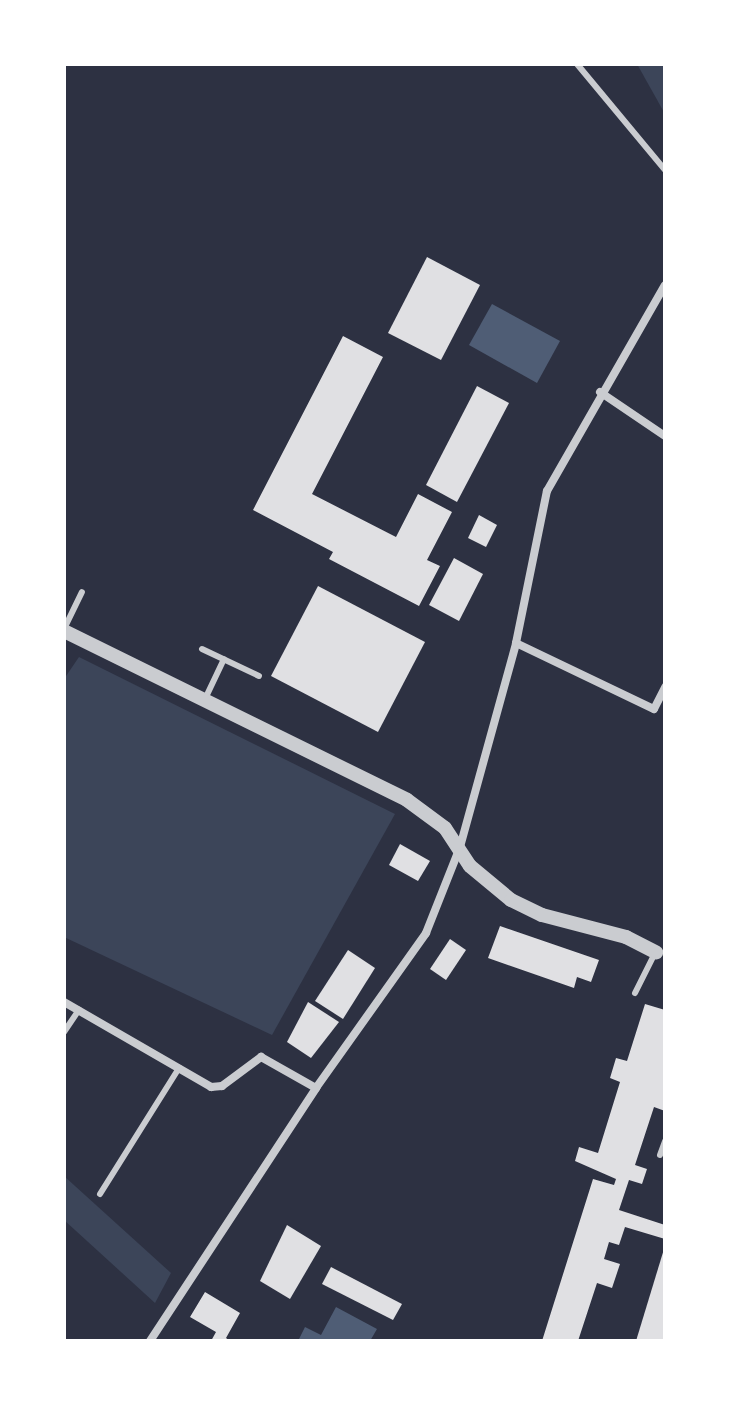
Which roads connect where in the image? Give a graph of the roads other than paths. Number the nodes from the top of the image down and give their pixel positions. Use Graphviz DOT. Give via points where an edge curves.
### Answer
graph roads {
  1 [pos="577,64"];
  2 [pos="665,170"];
  3 [pos="665,285"];
  4 [pos="600,392"];
  5 [pos="665,436"];
  6 [pos="82,592"];
  7 [pos="64,630"];
  8 [pos="516,643"];
  9 [pos="202,649"];
  10 [pos="224,659"];
  11 [pos="259,676"];
  12 [pos="665,687"];
  13 [pos="205,699"];
  14 [pos="460,847"];
  15 [pos="660,956"];
  16 [pos="635,993"];
  17 [pos="64,1002"];
  18 [pos="79,1010"];
  19 [pos="64,1032"];
  20 [pos="179,1068"];
  21 [pos="316,1088"];
  22 [pos="665,1141"];
  23 [pos="660,1155"];
  24 [pos="100,1194"];
  25 [pos="150,1341"];
  1 -- 2 [label="lane"];
  3 -- 4 [label="street"];
  4 -- 5 [label="street"];
  4 -- 8 [label="street" via="547,491"];
  6 -- 7 [label="lane"];
  7 -- 13 [label="street"];
  8 -- 12 [label="street" via="654,709"];
  8 -- 14 [label="street"];
  9 -- 10 [label="lane"];
  10 -- 11 [label="lane"];
  10 -- 13 [label="lane"];
  13 -- 14 [label="street" via="407,800 445,828"];
  14 -- 15 [label="street" via="470,866 511,900 542,915 626,937"];
  14 -- 21 [label="street" via="426,933"];
  15 -- 16 [label="lane"];
  17 -- 18 [label="street"];
  18 -- 19 [label="lane"];
  18 -- 20 [label="street"];
  20 -- 21 [label="street" via="211,1087 222,1086 261,1057"];
  20 -- 24 [label="lane"];
  21 -- 25 [label="street"];
  22 -- 23 [label="lane"];
}
